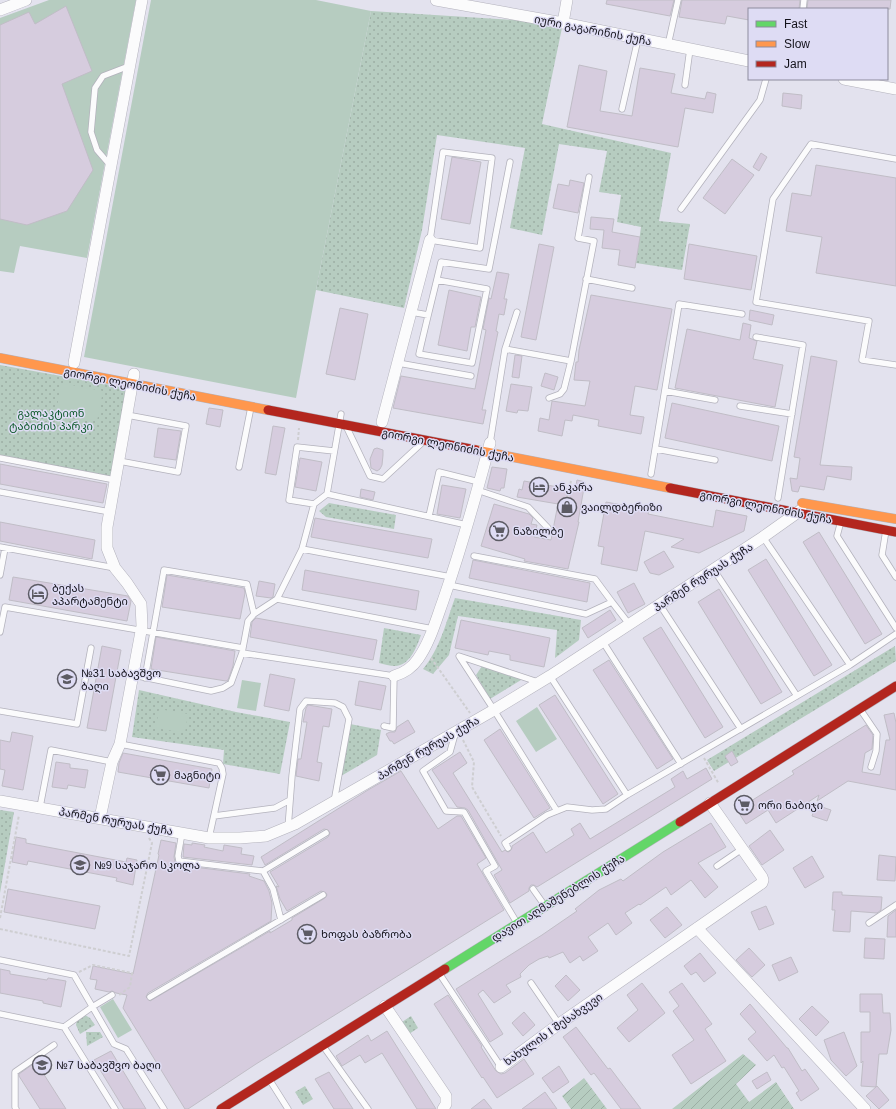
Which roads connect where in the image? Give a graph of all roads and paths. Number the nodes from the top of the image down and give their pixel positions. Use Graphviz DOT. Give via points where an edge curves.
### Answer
graph roads {
  1 [pos="26,0"];
  2 [pos="142,0"];
  3 [pos="436,0"];
  4 [pos="567,0"];
  5 [pos="678,0"];
  6 [pos="0,10"];
  7 [pos="563,23"];
  8 [pos="638,39"];
  9 [pos="668,45"];
  10 [pos="690,49"];
  11 [pos="748,61"];
  12 [pos="130,66"];
  13 [pos="766,80"];
  14 [pos="849,80"];
  15 [pos="685,85"];
  16 [pos="896,89"];
  17 [pos="622,109"];
  18 [pos="896,159"];
  19 [pos="510,162"];
  20 [pos="111,165"];
  21 [pos="589,177"];
  22 [pos="681,209"];
  23 [pos="430,240"];
  24 [pos="586,279"];
  25 [pos="436,280"];
  26 [pos="632,288"];
  27 [pos="411,312"];
  28 [pos="517,312"];
  29 [pos="742,314"];
  30 [pos="428,315"];
  31 [pos="756,337"];
  32 [pos="505,349"];
  33 [pos="0,358"];
  34 [pos="571,361"];
  35 [pos="74,363"];
  36 [pos="398,363"];
  37 [pos="896,365"];
  38 [pos="471,376"];
  39 [pos="133,377"];
  40 [pos="665,391"];
  41 [pos="549,398"];
  42 [pos="715,400"];
  43 [pos="740,406"];
  44 [pos="251,407"];
  45 [pos="341,414"];
  46 [pos="792,414"];
  47 [pos="127,415"];
  48 [pos="301,417"];
  49 [pos="382,422"];
  50 [pos="342,425"];
  51 [pos="425,441"];
  52 [pos="488,445"];
  53 [pos="296,447"];
  54 [pos="656,449"];
  55 [pos="334,451"];
  56 [pos="0,458"];
  57 [pos="715,460"];
  58 [pos="118,461"];
  59 [pos="239,467"];
  60 [pos="573,470"];
  61 [pos="651,474"];
  62 [pos="115,480"];
  63 [pos="478,486"];
  64 [pos="0,492"];
  65 [pos="327,494"];
  66 [pos="567,498"];
  67 [pos="781,499"];
  68 [pos="314,504"];
  69 [pos="810,505"];
  70 [pos="110,512"];
  71 [pos="797,513"];
  72 [pos="429,516"];
  73 [pos="896,519"];
  74 [pos="841,521"];
  75 [pos="466,525"];
  76 [pos="548,528"];
  77 [pos="886,530"];
  78 [pos="896,532"];
  79 [pos="763,537"];
  80 [pos="2,548"];
  81 [pos="302,549"];
  82 [pos="474,556"];
  83 [pos="115,568"];
  84 [pos="714,570"];
  85 [pos="0,575"];
  86 [pos="896,577"];
  87 [pos="450,581"];
  88 [pos="278,599"];
  89 [pos="612,602"];
  90 [pos="2,605"];
  91 [pos="660,605"];
  92 [pos="254,614"];
  93 [pos="629,624"];
  94 [pos="896,628"];
  95 [pos="433,630"];
  96 [pos="142,631"];
  97 [pos="0,632"];
  98 [pos="154,633"];
  99 [pos="896,634"];
  100 [pos="603,642"];
  101 [pos="91,648"];
  102 [pos="425,649"];
  103 [pos="242,651"];
  104 [pos="850,665"];
  105 [pos="133,675"];
  106 [pos="394,676"];
  107 [pos="550,676"];
  108 [pos="145,678"];
  109 [pos="539,682"];
  110 [pos="896,686"];
  111 [pos="797,696"];
  112 [pos="860,709"];
  113 [pos="494,710"];
  114 [pos="0,711"];
  115 [pos="476,720"];
  116 [pos="384,726"];
  117 [pos="741,729"];
  118 [pos="457,731"];
  119 [pos="120,744"];
  120 [pos="700,752"];
  121 [pos="112,762"];
  122 [pos="681,764"];
  123 [pos="871,767"];
  124 [pos="725,793"];
  125 [pos="627,796"];
  126 [pos="290,800"];
  127 [pos="0,801"];
  128 [pos="334,802"];
  129 [pos="710,803"];
  130 [pos="40,807"];
  131 [pos="557,811"];
  132 [pos="20,814"];
  133 [pos="214,816"];
  134 [pos="100,818"];
  135 [pos="288,828"];
  136 [pos="182,833"];
  137 [pos="326,833"];
  138 [pos="148,837"];
  139 [pos="209,838"];
  140 [pos="505,842"];
  141 [pos="508,848"];
  142 [pos="742,848"];
  143 [pos="717,866"];
  144 [pos="263,871"];
  145 [pos="534,889"];
  146 [pos="323,895"];
  147 [pos="896,905"];
  148 [pos="545,906"];
  149 [pos="0,918"];
  150 [pos="281,920"];
  151 [pos="868,923"];
  152 [pos="517,924"];
  153 [pos="697,928"];
  154 [pos="0,929"];
  155 [pos="0,960"];
  156 [pos="438,973"];
  157 [pos="74,975"];
  158 [pos="531,983"];
  159 [pos="112,995"];
  160 [pos="150,997"];
  161 [pos="386,1006"];
  162 [pos="92,1007"];
  163 [pos="0,1014"];
  164 [pos="559,1024"];
  165 [pos="64,1028"];
  166 [pos="54,1045"];
  167 [pos="322,1046"];
  168 [pos="501,1066"];
  169 [pos="268,1079"];
  170 [pos="227,1107"];
  171 [pos="16,1109"];
  172 [pos="115,1109"];
  173 [pos="164,1109"];
  174 [pos="288,1109"];
  175 [pos="368,1109"];
  176 [pos="444,1109"];
  177 [pos="865,1109"];
  1 -- 6 [label="street"];
  2 -- 12 [label="street"];
  3 -- 7 [label="street, იური გაგარინის ქუჩა"];
  4 -- 7 [label="street"];
  5 -- 9 [label="lane"];
  7 -- 8 [label="street, იური გაგარინის ქუჩა"];
  8 -- 9 [label="street, იური გაგარინის ქუჩა"];
  8 -- 17 [label="lane"];
  9 -- 10 [label="street, იური გაგარინის ქუჩა"];
  10 -- 11 [label="street, იური გაგარინის ქუჩა"];
  10 -- 15 [label="lane"];
  12 -- 20 [label="street"];
  12 -- 20 [label="lane" via="103,76 95,88 91,132 97,150"];
  13 -- 22 [label="lane" via="760,100"];
  14 -- 16 [label="street"];
  18 -- 37 [label="lane" via="811,144 773,199 756,302 870,321 862,360"];
  19 -- 25 [label="lane" via="489,269 441,262"];
  20 -- 35 [label="street"];
  21 -- 24 [label="lane" via="578,238 594,241"];
  23 -- 23 [label="lane" via="443,152 492,158 480,248"];
  23 -- 27 [label="street"];
  24 -- 26 [label="lane"];
  24 -- 34 [label="lane"];
  25 -- 30 [label="lane"];
  25 -- 30 [label="lane" via="486,289 472,363 419,354"];
  27 -- 30 [label="lane"];
  27 -- 36 [label="street"];
  28 -- 32 [label="lane"];
  29 -- 40 [label="lane" via="679,304"];
  31 -- 46 [label="lane" via="803,345"];
  32 -- 34 [label="lane"];
  32 -- 52 [label="lane"];
  33 -- 39 [label="main road, გიორგი ლეონიძის ქუჩა"];
  34 -- 41 [label="lane" via="564,388 560,394"];
  36 -- 38 [label="lane"];
  36 -- 49 [label="street"];
  39 -- 44 [label="main road, გიორგი ლეონიძის ქუჩა"];
  39 -- 47 [label="street"];
  40 -- 42 [label="lane"];
  40 -- 54 [label="lane"];
  43 -- 46 [label="lane"];
  44 -- 48 [label="main road, გიორგი ლეონიძის ქუჩა"];
  44 -- 59 [label="lane"];
  45 -- 50 [label="lane"];
  46 -- 67 [label="lane"];
  47 -- 58 [label="street"];
  47 -- 58 [label="lane" via="186,426 178,472"];
  48 -- 50 [label="main road, გიორგი ლეონიძის ქუჩა"];
  48 -- 53 [label="path"];
  50 -- 51 [label="main road, გიორგი ლეონიძის ქუჩა"];
  50 -- 51 [label="lane" via="370,476 383,479"];
  50 -- 55 [label="lane"];
  51 -- 52 [label="main road, გიორგი ლეონიძის ქუჩა"];
  52 -- 60 [label="main road, გიორგი ლეონიძის ქუჩა"];
  52 -- 63 [label="street"];
  53 -- 55 [label="lane"];
  53 -- 68 [label="lane" via="289,500"];
  54 -- 57 [label="lane"];
  54 -- 61 [label="lane"];
  55 -- 65 [label="lane"];
  56 -- 62 [label="lane"];
  58 -- 62 [label="street"];
  60 -- 66 [label="path"];
  60 -- 71 [label="main road, გიორგი ლეონიძის ქუჩა"];
  62 -- 70 [label="street"];
  63 -- 72 [label="lane" via="439,472"];
  63 -- 75 [label="street"];
  63 -- 76 [label="lane" via="528,507"];
  64 -- 70 [label="lane"];
  65 -- 68 [label="lane"];
  65 -- 72 [label="lane"];
  67 -- 69 [label="main road, გიორგი ლეონიძის ქუჩა"];
  68 -- 81 [label="lane"];
  69 -- 71 [label="street, პარმენ რურუას ქუჩა"];
  69 -- 73 [label="main road, გიორგი ლეონიძის ქუჩა"];
  70 -- 83 [label="street" via="106,548"];
  71 -- 74 [label="main road, გიორგი ლეონიძის ქუჩა"];
  71 -- 79 [label="street, პარმენ რურუას ქუჩა"];
  72 -- 75 [label="lane"];
  74 -- 77 [label="main road, გიორგი ლეონიძის ქუჩა"];
  74 -- 94 [label="lane" via="837,536"];
  75 -- 87 [label="street"];
  77 -- 78 [label="main road, გიორგი ლეონიძის ქუჩა"];
  77 -- 86 [label="lane" via="882,555"];
  79 -- 84 [label="street, პარმენ რურუას ქუჩა"];
  79 -- 104 [label="lane"];
  80 -- 83 [label="lane"];
  80 -- 85 [label="lane"];
  81 -- 87 [label="lane"];
  81 -- 88 [label="lane"];
  82 -- 89 [label="lane" via="595,579"];
  83 -- 96 [label="street" via="141,604"];
  84 -- 91 [label="street, პარმენ რურუას ქუჩა"];
  84 -- 111 [label="lane"];
  87 -- 89 [label="lane" via="586,614"];
  87 -- 95 [label="street"];
  88 -- 92 [label="lane"];
  88 -- 95 [label="lane"];
  89 -- 93 [label="lane"];
  90 -- 96 [label="lane"];
  90 -- 97 [label="lane"];
  91 -- 93 [label="street, პარმენ რურუას ქუჩა"];
  91 -- 117 [label="lane"];
  92 -- 98 [label="lane" via="246,584 164,570"];
  92 -- 103 [label="lane" via="248,621"];
  93 -- 100 [label="street, პარმენ რურუას ქუჩა"];
  95 -- 102 [label="street"];
  96 -- 98 [label="lane"];
  96 -- 105 [label="street"];
  98 -- 103 [label="lane"];
  98 -- 108 [label="lane"];
  99 -- 104 [label="lane"];
  100 -- 107 [label="street, პარმენ რურუას ქუჩა"];
  100 -- 122 [label="lane"];
  101 -- 114 [label="lane" via="78,724"];
  102 -- 106 [label="street" via="410,668"];
  102 -- 115 [label="path"];
  103 -- 106 [label="lane"];
  103 -- 108 [label="lane" via="231,683 222,688 211,691"];
  104 -- 111 [label="lane"];
  105 -- 108 [label="lane"];
  105 -- 119 [label="street"];
  106 -- 116 [label="lane" via="393,728"];
  107 -- 109 [label="street, პარმენ რურუას ქუჩა"];
  107 -- 125 [label="lane"];
  109 -- 113 [label="street, პარმენ რურუას ქუჩა"];
  109 -- 113 [label="lane" via="458,656"];
  110 -- 112 [label="main road, დავით აღმაშენებლის ქუჩა"];
  111 -- 117 [label="lane"];
  112 -- 123 [label="lane" via="877,734 876,751"];
  112 -- 124 [label="main road, დავით აღმაშენებლის ქუჩა"];
  113 -- 115 [label="street, პარმენ რურუას ქუჩა"];
  113 -- 131 [label="lane"];
  115 -- 118 [label="street, პარმენ რურუას ქუჩა"];
  117 -- 120 [label="lane"];
  118 -- 128 [label="street, პარმენ რურუას ქუჩა"];
  118 -- 140 [label="path" via="474,762 472,787"];
  118 -- 152 [label="lane" via="450,752 423,771 446,811 464,812 495,866 486,871"];
  119 -- 121 [label="street"];
  119 -- 133 [label="lane" via="219,763 222,774"];
  120 -- 122 [label="lane"];
  120 -- 124 [label="path"];
  121 -- 130 [label="lane" via="51,750"];
  121 -- 134 [label="street"];
  122 -- 125 [label="lane"];
  124 -- 129 [label="main road, დავით აღმაშენებლის ქუჩა"];
  125 -- 131 [label="lane" via="606,810 567,807"];
  126 -- 128 [label="lane" via="300,709 306,701 335,703 343,707 349,720"];
  126 -- 133 [label="lane" via="275,808"];
  126 -- 135 [label="lane"];
  127 -- 130 [label="street, პარმენ რურუას ქუჩა"];
  128 -- 135 [label="street, პარმენ რურუას ქუჩა"];
  129 -- 142 [label="street, ხახულის I შესახვევი"];
  129 -- 148 [label="main road, დავით აღმაშენებლის ქუჩა"];
  130 -- 134 [label="street, პარმენ რურუას ქუჩა"];
  131 -- 140 [label="lane"];
  132 -- 149 [label="path"];
  133 -- 139 [label="lane"];
  134 -- 136 [label="street, პარმენ რურუას ქუჩა"];
  135 -- 139 [label="street, პარმენ რურუას ქუჩა" via="266,836"];
  136 -- 139 [label="street, პარმენ რურუას ქუჩა"];
  136 -- 144 [label="lane" via="179,861"];
  137 -- 144 [label="lane"];
  138 -- 154 [label="path" via="152,843 129,956"];
  140 -- 141 [label="lane"];
  142 -- 143 [label="lane"];
  142 -- 153 [label="street, ხახულის I შესახვევი" via="762,877 762,883"];
  144 -- 150 [label="lane" via="273,889"];
  145 -- 148 [label="lane"];
  146 -- 150 [label="lane"];
  147 -- 151 [label="lane"];
  148 -- 152 [label="main road, დავით აღმაშენებლის ქუჩა"];
  150 -- 160 [label="lane"];
  152 -- 156 [label="main road, დავით აღმაშენებლის ქუჩა"];
  153 -- 164 [label="street, ხახულის I შესახვევი"];
  153 -- 177 [label="street"];
  155 -- 157 [label="lane"];
  156 -- 161 [label="main road, დავით აღმაშენებლის ქუჩა"];
  156 -- 168 [label="lane, ხახულის I შესახვევი"];
  157 -- 159 [label="path" via="93,965 132,973 130,987 121,995"];
  157 -- 162 [label="lane"];
  158 -- 164 [label="lane"];
  159 -- 162 [label="lane"];
  161 -- 167 [label="main road, დავით აღმაშენებლის ქუჩა"];
  161 -- 176 [label="street" via="446,1096"];
  162 -- 165 [label="lane"];
  162 -- 173 [label="lane" via="114,1044 126,1049"];
  163 -- 165 [label="lane"];
  164 -- 168 [label="street, ხახულის I შესახვევი"];
  165 -- 172 [label="lane"];
  166 -- 171 [label="lane" via="15,1072"];
  167 -- 169 [label="main road, დავით აღმაშენებლის ქუჩა"];
  167 -- 175 [label="lane"];
  169 -- 170 [label="main road, დავით აღმაშენებლის ქუჩა"];
  169 -- 174 [label="lane"];
}
